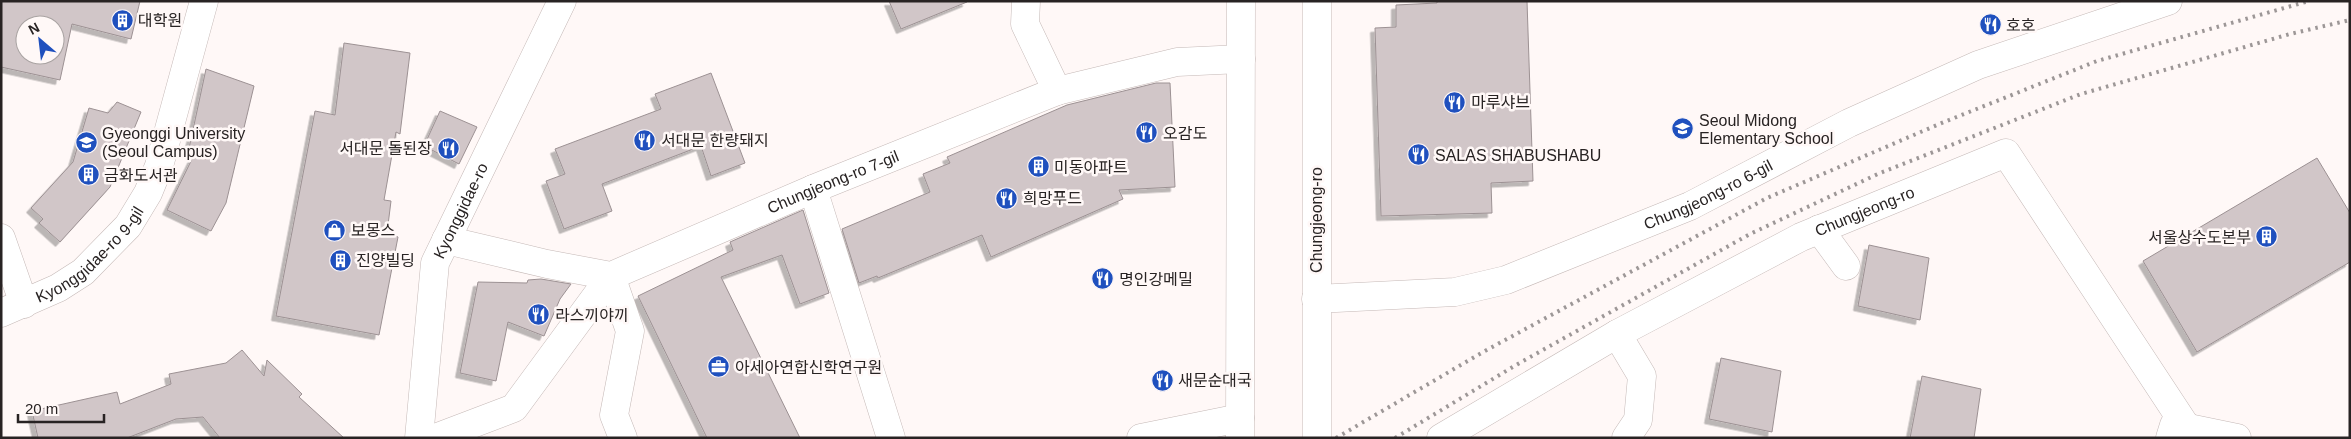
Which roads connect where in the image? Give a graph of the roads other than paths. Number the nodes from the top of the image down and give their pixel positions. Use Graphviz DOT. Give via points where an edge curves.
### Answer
graph roads {
  1 [pos="204,1"];
  2 [pos="562,1"];
  3 [pos="1241,1"];
  4 [pos="1317,1"];
  5 [pos="2168,1"];
  6 [pos="1026,13"];
  7 [pos="1241,58"];
  8 [pos="1057,91"];
  9 [pos="813,190"];
  10 [pos="1819,229"];
  11 [pos="1,238"];
  12 [pos="446,240"];
  13 [pos="1846,266"];
  14 [pos="611,276"];
  15 [pos="1316,299"];
  16 [pos="13,309"];
  17 [pos="1617,334"];
  18 [pos="1240,428"];
  19 [pos="2178,433"];
  20 [pos="419,438"];
  21 [pos="435,438"];
  22 [pos="623,438"];
  23 [pos="891,438"];
  24 [pos="1141,438"];
  25 [pos="1317,438"];
  26 [pos="1441,438"];
  27 [pos="1626,438"];
  28 [pos="2237,438"];
  1 -- 16 [label="street, Kyonggidae-ro 9-gil" via="159,166 148,194 128,226 83,272"];
  2 -- 12 [label="street, Kyonggidae-ro"];
  3 -- 7 [label="street"];
  4 -- 15 [label="street, Chungjeong-ro"];
  5 -- 15 [label="street, Chungjeong-ro 6-gil" via="1978,65 1849,123 1690,206 1506,280 1455,292"];
  6 -- 8 [label="street"];
  7 -- 8 [label="street, Chungjeong-ro 7-gil" via="1177,62"];
  7 -- 18 [label="street"];
  8 -- 9 [label="street, Chungjeong-ro 7-gil"];
  9 -- 14 [label="street, Chungjeong-ro 7-gil"];
  9 -- 23 [label="street"];
  10 -- 13 [label="street"];
  10 -- 17 [label="street, Chungjeong-ro"];
  10 -- 19 [label="street, Chungjeong-ro" via="2006,153"];
  11 -- 16 [label="street"];
  12 -- 14 [label="street"];
  12 -- 20 [label="street, Kyonggidae-ro" via="435,263"];
  14 -- 21 [label="street" via="514,408"];
  14 -- 22 [label="street" via="630,331 614,415"];
  15 -- 25 [label="street, Chungjeong-ro"];
  17 -- 26 [label="street, Chungjeong-ro"];
  17 -- 27 [label="street" via="1642,376 1638,420"];
  18 -- 24 [label="street"];
  19 -- 28 [label="street"];
}
